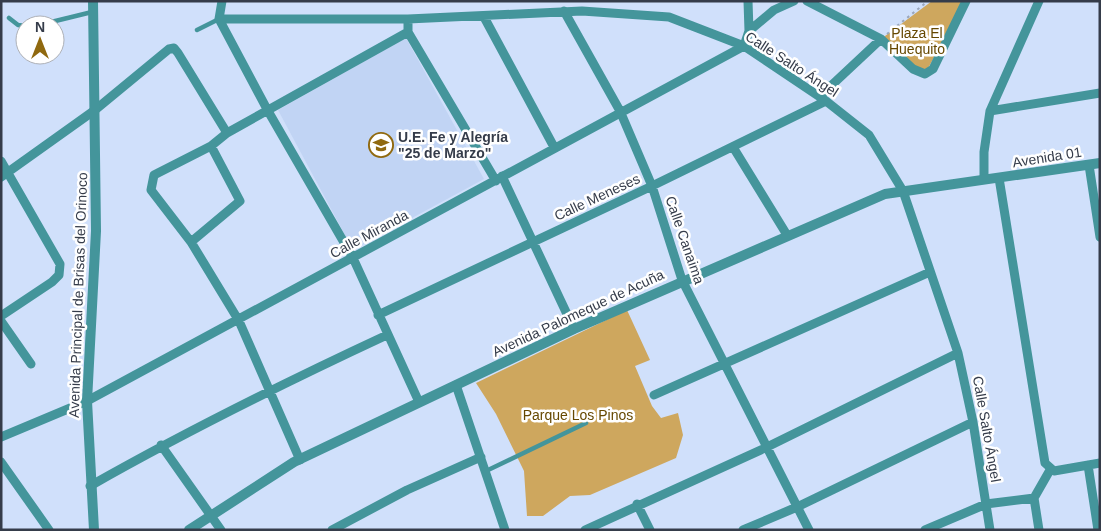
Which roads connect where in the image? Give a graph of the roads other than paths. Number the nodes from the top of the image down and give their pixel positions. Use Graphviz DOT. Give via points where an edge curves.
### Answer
graph roads {
  1 [pos="222,1"];
  2 [pos="748,1"];
  3 [pos="794,1"];
  4 [pos="807,1"];
  5 [pos="966,1"];
  6 [pos="1039,1"];
  7 [pos="94,6"];
  8 [pos="564,11"];
  9 [pos="65,16"];
  10 [pos="484,17"];
  11 [pos="9,18"];
  12 [pos="219,19"];
  13 [pos="408,19"];
  14 [pos="15,23"];
  15 [pos="197,30"];
  16 [pos="749,30"];
  17 [pos="408,32"];
  18 [pos="882,39"];
  19 [pos="744,46"];
  20 [pos="1100,92"];
  21 [pos="823,99"];
  22 [pos="95,110"];
  23 [pos="268,111"];
  24 [pos="620,111"];
  25 [pos="990,111"];
  26 [pos="227,133"];
  27 [pos="211,146"];
  28 [pos="554,146"];
  29 [pos="733,147"];
  30 [pos="1,161"];
  31 [pos="1100,163"];
  32 [pos="1088,165"];
  33 [pos="5,176"];
  34 [pos="999,178"];
  35 [pos="499,179"];
  36 [pos="984,179"];
  37 [pos="652,186"];
  38 [pos="903,191"];
  39 [pos="787,235"];
  40 [pos="1100,237"];
  41 [pos="191,242"];
  42 [pos="534,242"];
  43 [pos="353,258"];
  44 [pos="930,272"];
  45 [pos="682,280"];
  46 [pos="378,315"];
  47 [pos="1,316"];
  48 [pos="239,320"];
  49 [pos="1,321"];
  50 [pos="574,329"];
  51 [pos="387,335"];
  52 [pos="958,353"];
  53 [pos="725,363"];
  54 [pos="31,364"];
  55 [pos="456,385"];
  56 [pos="270,390"];
  57 [pos="654,395"];
  58 [pos="87,401"];
  59 [pos="419,402"];
  60 [pos="973,422"];
  61 [pos="586,423"];
  62 [pos="1,437"];
  63 [pos="161,445"];
  64 [pos="765,448"];
  65 [pos="481,457"];
  66 [pos="300,460"];
  67 [pos="1,462"];
  68 [pos="1100,464"];
  69 [pos="1088,465"];
  70 [pos="1049,468"];
  71 [pos="486,472"];
  72 [pos="90,486"];
  73 [pos="1034,498"];
  74 [pos="637,504"];
  75 [pos="986,504"];
  76 [pos="797,507"];
  77 [pos="209,515"];
  78 [pos="49,530"];
  79 [pos="94,530"];
  80 [pos="189,530"];
  81 [pos="222,530"];
  82 [pos="332,530"];
  83 [pos="505,530"];
  84 [pos="585,530"];
  85 [pos="650,530"];
  86 [pos="744,530"];
  87 [pos="808,530"];
  88 [pos="925,530"];
  89 [pos="990,530"];
  90 [pos="1039,530"];
  91 [pos="1098,530"];
  1 -- 12 [label="street"];
  2 -- 16 [label="street"];
  3 -- 16 [label="street" via="774,10"];
  4 -- 18 [label="street"];
  5 -- 18 [label="street" via="933,69 925,74 913,69"];
  6 -- 25 [label="street"];
  7 -- 9 [label="lane"];
  7 -- 22 [label="street, Avenida Principal de Brisas del Orinoco"];
  8 -- 10 [label="street, Calle Salto Ángel"];
  8 -- 19 [label="street, Calle Salto Ángel" via="669,17"];
  8 -- 24 [label="street, Calle Canaima"];
  10 -- 13 [label="street, Calle Salto Ángel"];
  10 -- 28 [label="street"];
  11 -- 14 [label="lane"];
  12 -- 13 [label="street, Calle Salto Ángel"];
  12 -- 15 [label="lane"];
  12 -- 23 [label="street"];
  13 -- 17 [label="street"];
  16 -- 19 [label="street"];
  17 -- 23 [label="street"];
  17 -- 35 [label="street"];
  18 -- 21 [label="street, Calle Meneses"];
  19 -- 21 [label="street, Calle Salto Ángel"];
  19 -- 24 [label="street, Calle Miranda"];
  20 -- 25 [label="street"];
  21 -- 29 [label="street, Calle Meneses"];
  21 -- 38 [label="street, Calle Salto Ángel" via="869,135"];
  22 -- 26 [label="street" via="163,52 174,48"];
  22 -- 33 [label="street"];
  22 -- 58 [label="street, Avenida Principal de Brisas del Orinoco" via="96,231"];
  23 -- 26 [label="street"];
  23 -- 43 [label="street"];
  24 -- 28 [label="street, Calle Miranda"];
  24 -- 37 [label="street, Calle Canaima"];
  25 -- 36 [label="street"];
  26 -- 27 [label="street"];
  27 -- 41 [label="street" via="240,201"];
  27 -- 41 [label="street" via="154,176 151,183 151,190"];
  28 -- 35 [label="street, Calle Miranda"];
  29 -- 37 [label="street, Calle Meneses"];
  29 -- 39 [label="street"];
  30 -- 33 [label="street"];
  31 -- 32 [label="street, Avenida 01"];
  32 -- 34 [label="street, Avenida 01"];
  32 -- 40 [label="street"];
  33 -- 47 [label="street" via="60,264 59,275 52,282"];
  34 -- 36 [label="street, Avenida Palomeque de Acuña"];
  34 -- 70 [label="street"];
  35 -- 42 [label="street"];
  35 -- 43 [label="street, Calle Miranda"];
  36 -- 38 [label="street, Avenida Palomeque de Acuña"];
  37 -- 42 [label="street, Calle Meneses"];
  37 -- 45 [label="street, Calle Canaima"];
  38 -- 39 [label="street, Avenida Palomeque de Acuña" via="885,194"];
  38 -- 44 [label="street, Calle Salto Ángel"];
  39 -- 45 [label="street, Avenida Palomeque de Acuña"];
  41 -- 48 [label="street"];
  42 -- 46 [label="street, Calle Meneses"];
  42 -- 50 [label="street"];
  43 -- 46 [label="street"];
  43 -- 48 [label="street, Calle Miranda"];
  44 -- 52 [label="street, Calle Salto Ángel"];
  44 -- 53 [label="street"];
  45 -- 50 [label="street, Avenida Palomeque de Acuña"];
  45 -- 53 [label="street, Calle Canaima"];
  46 -- 51 [label="street"];
  48 -- 56 [label="street"];
  48 -- 58 [label="street, Calle Miranda"];
  49 -- 54 [label="street"];
  50 -- 55 [label="street, Avenida Palomeque de Acuña"];
  51 -- 56 [label="street"];
  51 -- 59 [label="street"];
  52 -- 60 [label="street, Calle Salto Ángel"];
  52 -- 64 [label="street"];
  53 -- 57 [label="street"];
  53 -- 64 [label="street, Calle Canaima"];
  55 -- 59 [label="street, Avenida Palomeque de Acuña"];
  55 -- 65 [label="street"];
  56 -- 63 [label="street"];
  56 -- 66 [label="street"];
  58 -- 62 [label="street, Calle Miranda"];
  58 -- 72 [label="street, Avenida Principal de Brisas del Orinoco"];
  59 -- 66 [label="street, Avenida Palomeque de Acuña"];
  60 -- 75 [label="street, Calle Salto Ángel"];
  60 -- 76 [label="street"];
  61 -- 71 [label="lane"];
  63 -- 72 [label="street"];
  63 -- 77 [label="street"];
  64 -- 74 [label="street"];
  64 -- 76 [label="street, Calle Canaima"];
  65 -- 71 [label="street"];
  65 -- 82 [label="street" via="406,490"];
  66 -- 77 [label="street, Avenida Palomeque de Acuña"];
  67 -- 78 [label="street"];
  68 -- 69 [label="street"];
  69 -- 70 [label="street"];
  69 -- 91 [label="street"];
  70 -- 73 [label="street"];
  71 -- 83 [label="street"];
  72 -- 79 [label="street, Avenida Principal de Brisas del Orinoco"];
  73 -- 75 [label="street"];
  73 -- 90 [label="street"];
  74 -- 84 [label="street"];
  74 -- 85 [label="street"];
  75 -- 88 [label="street"];
  75 -- 89 [label="street, Calle Salto Ángel"];
  76 -- 86 [label="street"];
  76 -- 87 [label="street, Calle Canaima"];
  77 -- 80 [label="street, Avenida Palomeque de Acuña"];
  77 -- 81 [label="street"];
}
